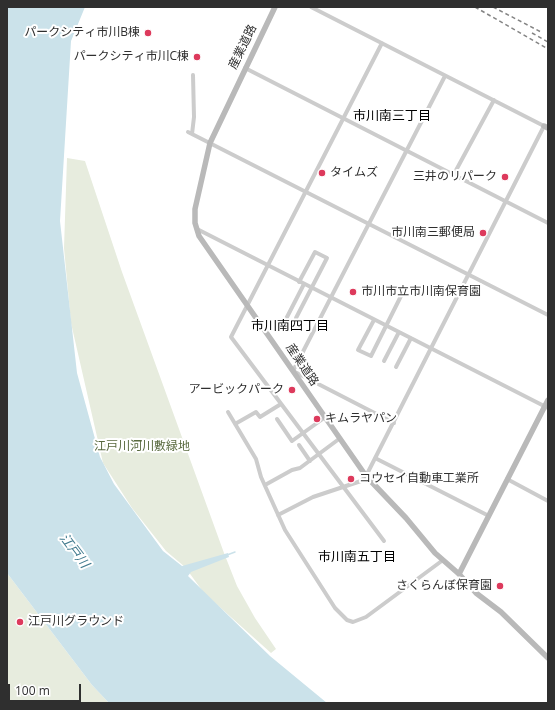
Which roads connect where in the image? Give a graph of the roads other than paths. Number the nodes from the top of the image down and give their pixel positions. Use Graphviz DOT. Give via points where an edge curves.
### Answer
graph roads {
  1 [pos="275,7"];
  2 [pos="311,7"];
  3 [pos="382,43"];
  4 [pos="245,68"];
  5 [pos="193,75"];
  6 [pos="445,76"];
  7 [pos="494,100"];
  8 [pos="343,117"];
  9 [pos="546,126"];
  10 [pos="210,143"];
  11 [pos="406,150"];
  12 [pos="454,174"];
  13 [pos="305,192"];
  14 [pos="506,201"];
  15 [pos="368,223"];
  16 [pos="548,223"];
  17 [pos="197,229"];
  18 [pos="268,266"];
  19 [pos="469,275"];
  20 [pos="299,282"];
  21 [pos="304,284"];
  22 [pos="312,288"];
  23 [pos="402,296"];
  24 [pos="331,298"];
  25 [pos="247,304"];
  26 [pos="548,315"];
  27 [pos="296,318"];
  28 [pos="286,320"];
  29 [pos="374,320"];
  30 [pos="386,326"];
  31 [pos="399,332"];
  32 [pos="411,338"];
  33 [pos="432,349"];
  34 [pos="384,361"];
  35 [pos="396,367"];
  36 [pos="293,371"];
  37 [pos="281,404"];
  38 [pos="547,405"];
  39 [pos="228,412"];
  40 [pos="324,418"];
  41 [pos="277,419"];
  42 [pos="394,423"];
  43 [pos="235,424"];
  44 [pos="302,433"];
  45 [pos="339,439"];
  46 [pos="299,445"];
  47 [pos="319,455"];
  48 [pos="375,458"];
  49 [pos="310,461"];
  50 [pos="366,476"];
  51 [pos="507,479"];
  52 [pos="265,485"];
  53 [pos="344,487"];
  54 [pos="548,501"];
  55 [pos="278,515"];
  56 [pos="489,516"];
  57 [pos="384,540"];
  58 [pos="443,560"];
  59 [pos="459,574"];
  60 [pos="548,658"];
  1 -- 4 [label="main road, 産業道路"];
  2 -- 3 [label="street"];
  3 -- 6 [label="street"];
  3 -- 8 [label="street"];
  4 -- 8 [label="street"];
  4 -- 10 [label="main road, 産業道路"];
  5 -- 10 [label="street" via="194,117 190,133"];
  6 -- 7 [label="street"];
  6 -- 11 [label="street"];
  7 -- 9 [label="street"];
  7 -- 12 [label="street"];
  8 -- 11 [label="street"];
  8 -- 13 [label="street"];
  9 -- 14 [label="street"];
  10 -- 13 [label="street"];
  10 -- 17 [label="main road, 産業道路" via="195,209"];
  11 -- 12 [label="street"];
  11 -- 15 [label="street"];
  12 -- 14 [label="street"];
  13 -- 15 [label="street"];
  13 -- 18 [label="street"];
  14 -- 16 [label="street"];
  14 -- 19 [label="street"];
  15 -- 19 [label="street"];
  15 -- 24 [label="street"];
  17 -- 18 [label="street"];
  17 -- 25 [label="main road, 産業道路" via="203,244"];
  18 -- 20 [label="street"];
  18 -- 25 [label="street"];
  19 -- 26 [label="street"];
  19 -- 33 [label="street"];
  20 -- 21 [label="street"];
  20 -- 22 [label="street" via="315,252 327,258"];
  21 -- 22 [label="street"];
  21 -- 28 [label="street"];
  22 -- 24 [label="street"];
  22 -- 27 [label="street"];
  23 -- 30 [label="street"];
  24 -- 29 [label="street"];
  24 -- 36 [label="street"];
  25 -- 36 [label="main road, 産業道路"];
  25 -- 37 [label="street" via="231,337"];
  29 -- 30 [label="street"];
  29 -- 30 [label="street" via="358,350 371,356"];
  30 -- 31 [label="street"];
  31 -- 32 [label="street"];
  31 -- 34 [label="street"];
  32 -- 33 [label="street"];
  32 -- 35 [label="street"];
  33 -- 38 [label="street"];
  33 -- 42 [label="street"];
  36 -- 40 [label="main road, 産業道路"];
  36 -- 42 [label="street"];
  37 -- 43 [label="street" via="260,417 256,412"];
  37 -- 44 [label="street"];
  38 -- 51 [label="main road"];
  39 -- 43 [label="street"];
  40 -- 44 [label="street"];
  40 -- 45 [label="main road, 産業道路"];
  41 -- 44 [label="street" via="292,441"];
  42 -- 48 [label="street"];
  43 -- 52 [label="street" via="256,459"];
  44 -- 47 [label="street"];
  45 -- 47 [label="street"];
  45 -- 50 [label="main road, 産業道路"];
  46 -- 49 [label="street"];
  47 -- 49 [label="street"];
  47 -- 53 [label="street"];
  48 -- 50 [label="street"];
  48 -- 56 [label="street"];
  49 -- 52 [label="street"];
  50 -- 53 [label="street" via="361,481"];
  50 -- 58 [label="main road, 産業道路"];
  51 -- 54 [label="street"];
  51 -- 56 [label="main road"];
  52 -- 55 [label="street"];
  53 -- 55 [label="street" via="313,497"];
  53 -- 57 [label="street"];
  55 -- 58 [label="street" via="294,546 335,608 341,616 353,622 366,617"];
  56 -- 59 [label="main road"];
  58 -- 59 [label="main road, 産業道路"];
  59 -- 60 [label="main road, 産業道路" via="476,593 501,612"];
}
